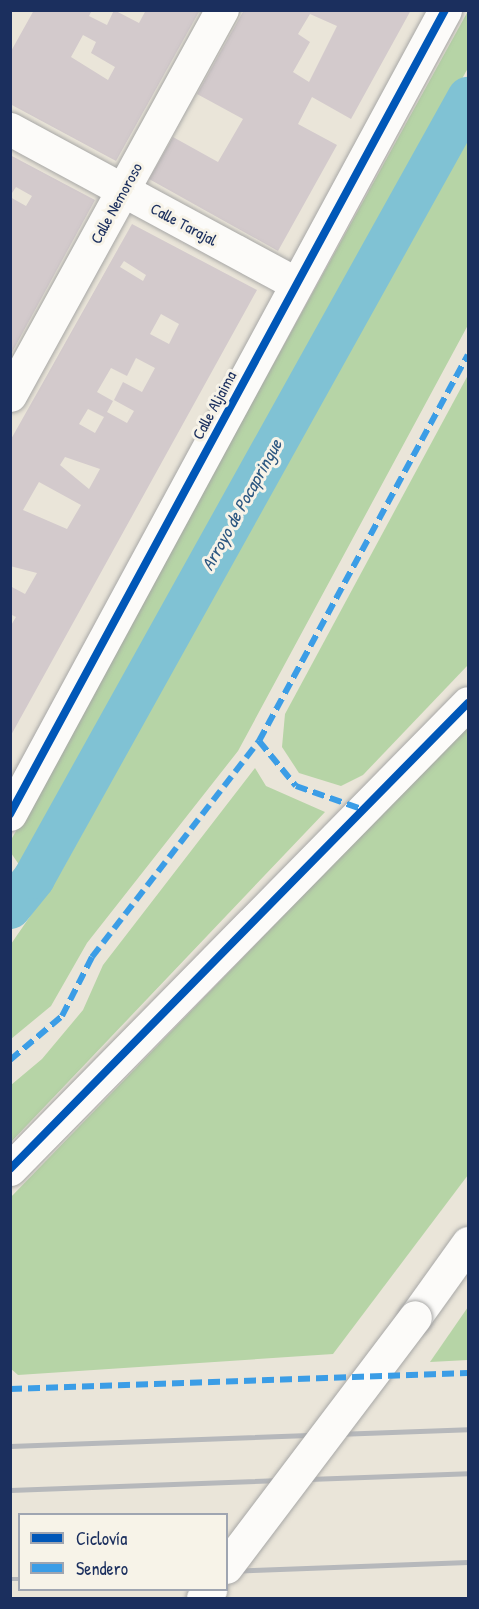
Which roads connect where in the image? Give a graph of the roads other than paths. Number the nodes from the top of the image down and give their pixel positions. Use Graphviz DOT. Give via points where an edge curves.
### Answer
graph roads {
  1 [pos="222,10"];
  2 [pos="445,10"];
  3 [pos="10,129"];
  4 [pos="122,192"];
  5 [pos="295,283"];
  6 [pos="10,395"];
  7 [pos="468,703"];
  8 [pos="10,814"];
  9 [pos="10,1169"];
  10 [pos="468,1242"];
  11 [pos="228,1564"];
  1 -- 4 [label="street, Calle Nemoroso"];
  2 -- 5 [label="street, Calle Aljaima"];
  3 -- 4 [label="street, Calle Tarajal"];
  4 -- 5 [label="street, Calle Tarajal"];
  4 -- 6 [label="street, Calle Nemoroso"];
  5 -- 8 [label="street, Calle Aljaima"];
  7 -- 9 [label="street"];
  10 -- 11 [label="street, bridge"];
}
